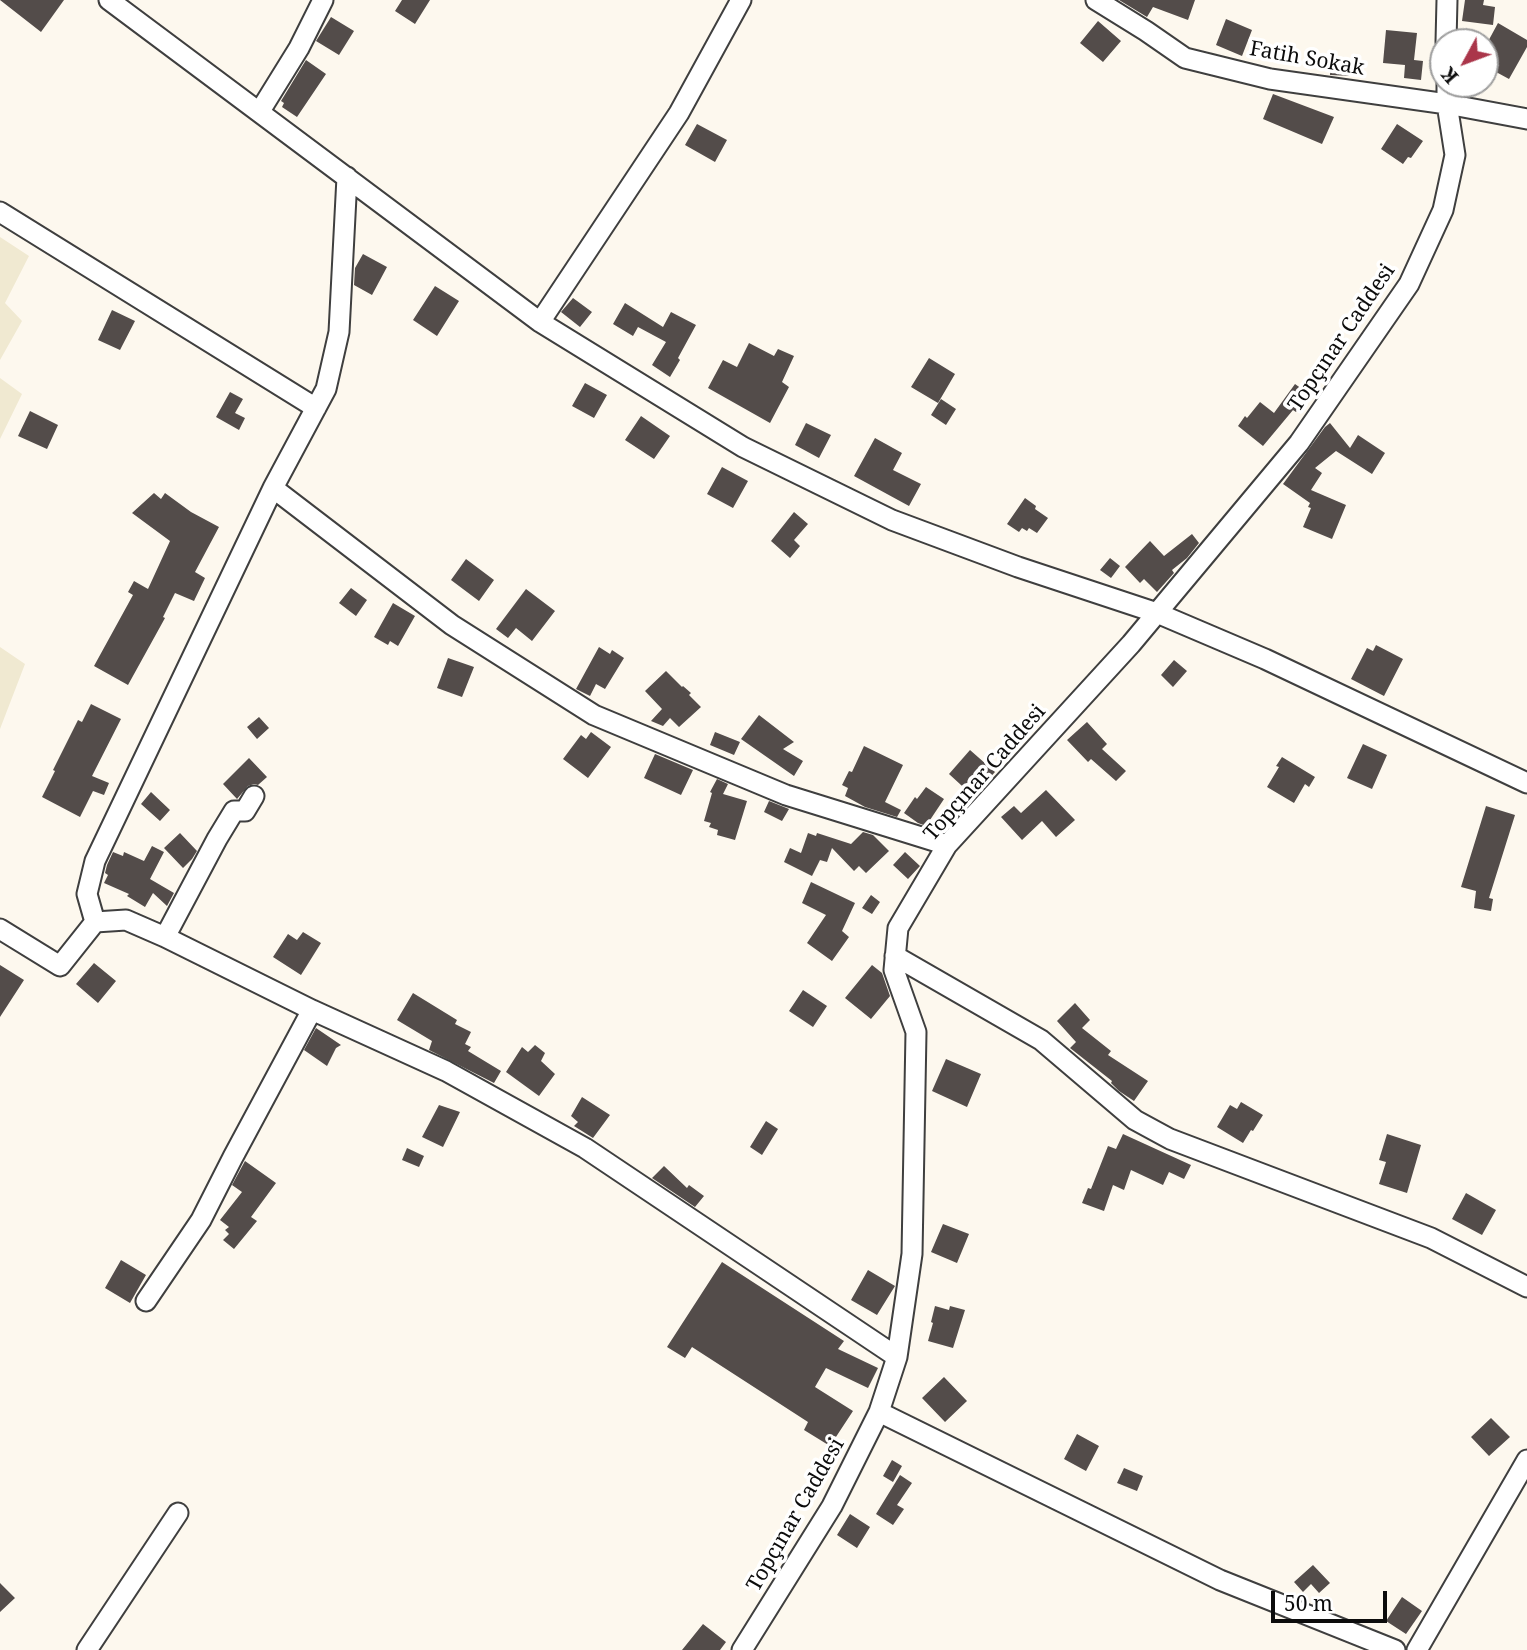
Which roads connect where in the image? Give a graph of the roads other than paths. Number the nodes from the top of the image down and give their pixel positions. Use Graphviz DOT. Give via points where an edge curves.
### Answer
graph roads {
  1 [pos="109,0"];
  2 [pos="323,0"];
  3 [pos="741,0"];
  4 [pos="1096,0"];
  5 [pos="1447,0"];
  6 [pos="1446,28"];
  7 [pos="1429,92"];
  8 [pos="1448,98"];
  9 [pos="1460,98"];
  10 [pos="260,111"];
  11 [pos="1527,119"];
  12 [pos="347,177"];
  13 [pos="0,212"];
  14 [pos="540,322"];
  15 [pos="316,408"];
  16 [pos="273,488"];
  17 [pos="1157,613"];
  18 [pos="1527,783"];
  19 [pos="254,796"];
  20 [pos="947,845"];
  21 [pos="95,922"];
  22 [pos="0,929"];
  23 [pos="165,937"];
  24 [pos="895,956"];
  25 [pos="312,1010"];
  26 [pos="1527,1287"];
  27 [pos="146,1301"];
  28 [pos="897,1357"];
  29 [pos="879,1412"];
  30 [pos="1527,1460"];
  31 [pos="178,1513"];
  32 [pos="87,1650"];
  33 [pos="741,1650"];
  34 [pos="1395,1650"];
  35 [pos="1418,1650"];
  1 -- 10 [label="street"];
  2 -- 10 [label="street"];
  3 -- 14 [label="street" via="679,113"];
  4 -- 7 [label="street, Fatih Sokak" via="1185,58 1270,79"];
  5 -- 6 [label="street"];
  8 -- 17 [label="street, Topçınar Caddesi" via="1453,166 1443,210 1409,284 1298,443"];
  9 -- 11 [label="street, Fatih Sokak"];
  10 -- 12 [label="street"];
  12 -- 14 [label="street"];
  12 -- 15 [label="street" via="339,332 326,389"];
  13 -- 15 [label="street"];
  14 -- 17 [label="street" via="743,447 892,520"];
  15 -- 16 [label="street"];
  16 -- 20 [label="street" via="452,625 594,715 786,795"];
  16 -- 21 [label="street" via="95,861 87,894"];
  17 -- 18 [label="street"];
  17 -- 20 [label="street, Topçınar Caddesi"];
  19 -- 23 [label="street" via="246,811 234,811"];
  20 -- 24 [label="street, Topçınar Caddesi" via="898,928"];
  21 -- 22 [label="street" via="60,966"];
  21 -- 23 [label="street" via="126,920"];
  23 -- 25 [label="street"];
  24 -- 26 [label="street" via="1041,1040 1135,1120 1170,1139 1431,1238"];
  24 -- 28 [label="street, Topçınar Caddesi" via="894,970 916,1032 912,1254"];
  25 -- 27 [label="street" via="201,1220"];
  25 -- 28 [label="street" via="446,1071 585,1148"];
  28 -- 29 [label="street, Topçınar Caddesi"];
  29 -- 33 [label="street, Topçınar Caddesi" via="832,1506"];
  29 -- 34 [label="street" via="1220,1580"];
  30 -- 35 [label="street"];
  31 -- 32 [label="street"];
}
